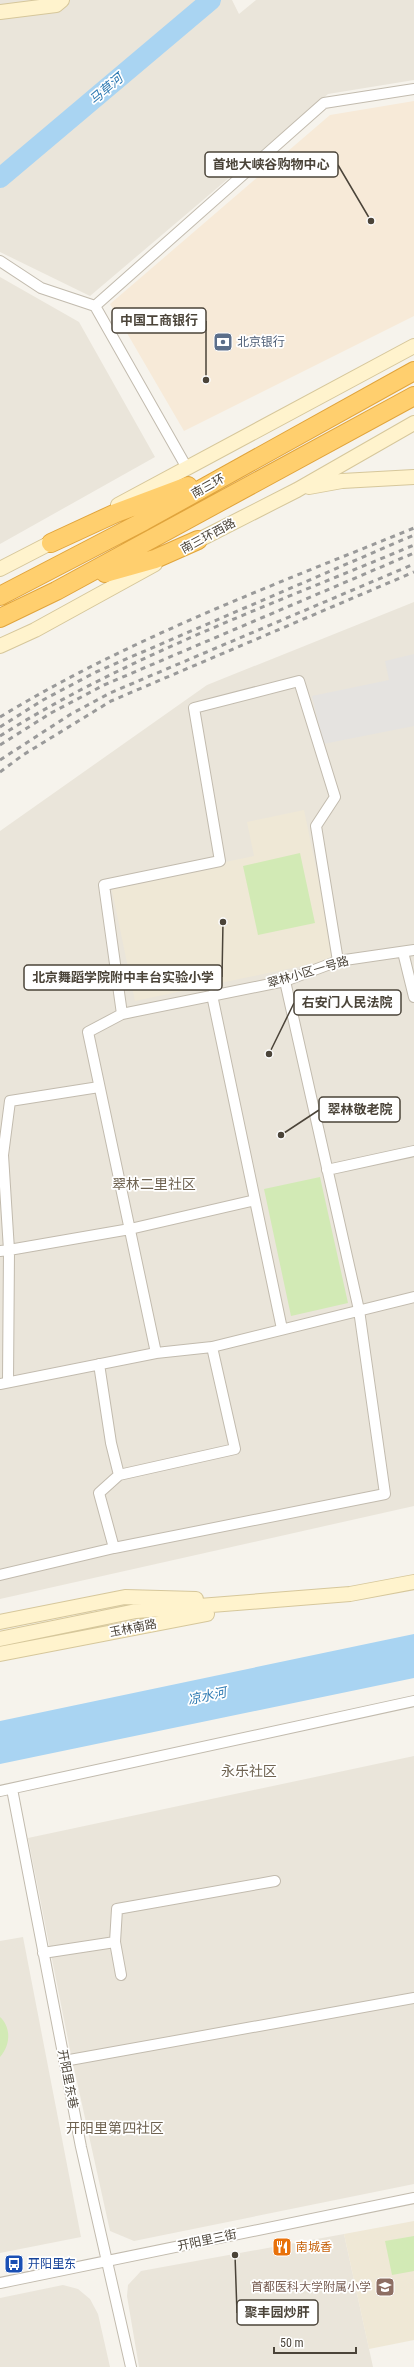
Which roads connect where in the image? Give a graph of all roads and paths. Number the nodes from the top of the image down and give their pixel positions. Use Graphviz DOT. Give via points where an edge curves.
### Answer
graph roads {
  1 [pos="62,0"];
  2 [pos="0,12"];
  3 [pos="414,89"];
  4 [pos="0,261"];
  5 [pos="95,306"];
  6 [pos="414,346"];
  7 [pos="414,362"];
  8 [pos="414,371"];
  9 [pos="369,396"];
  10 [pos="414,396"];
  11 [pos="414,423"];
  12 [pos="263,455"];
  13 [pos="187,468"];
  14 [pos="414,477"];
  15 [pos="297,490"];
  16 [pos="198,540"];
  17 [pos="51,543"];
  18 [pos="0,569"];
  19 [pos="56,591"];
  20 [pos="0,596"];
  21 [pos="0,618"];
  22 [pos="0,646"];
  23 [pos="414,950"];
  24 [pos="403,952"];
  25 [pos="338,960"];
  26 [pos="286,980"];
  27 [pos="212,995"];
  28 [pos="414,997"];
  29 [pos="122,1014"];
  30 [pos="99,1087"];
  31 [pos="414,1150"];
  32 [pos="328,1170"];
  33 [pos="255,1200"];
  34 [pos="130,1229"];
  35 [pos="5,1251"];
  36 [pos="414,1297"];
  37 [pos="359,1310"];
  38 [pos="282,1329"];
  39 [pos="212,1347"];
  40 [pos="156,1353"];
  41 [pos="99,1364"];
  42 [pos="4,1383"];
  43 [pos="119,1475"];
  44 [pos="114,1548"];
  45 [pos="0,1575"];
  46 [pos="414,1582"];
  47 [pos="266,1602"];
  48 [pos="0,1622"];
  49 [pos="0,1639"];
  50 [pos="0,1654"];
  51 [pos="414,1701"];
  52 [pos="12,1789"];
  53 [pos="0,1791"];
  54 [pos="275,1880"];
  55 [pos="115,1942"];
  56 [pos="43,1953"];
  57 [pos="121,1974"];
  58 [pos="414,1998"];
  59 [pos="64,2061"];
  60 [pos="414,2198"];
  61 [pos="108,2261"];
  62 [pos="0,2283"];
  63 [pos="131,2367"];
  1 -- 2 [label="street" via="56,4"];
  3 -- 5 [label="street" via="324,103"];
  4 -- 5 [label="street" via="41,288"];
  5 -- 13 [label="street"];
  6 -- 13 [label="street"];
  7 -- 9 [label="highway"];
  8 -- 9 [label="highway, 南三环"];
  9 -- 12 [label="highway, 南三环"];
  10 -- 19 [label="highway, 南三环"];
  11 -- 15 [label="street, 南三环西路"];
  12 -- 17 [label="highway" via="206,480 116,513"];
  12 -- 20 [label="highway, 南三环" via="137,525"];
  13 -- 17 [label="street"];
  14 -- 15 [label="street" via="342,481"];
  15 -- 16 [label="street, 南三环西路"];
  16 -- 19 [label="highway" via="155,559 110,571"];
  16 -- 22 [label="street, 南三环西路" via="35,630"];
  17 -- 18 [label="street"];
  19 -- 21 [label="highway, 南三环"];
  23 -- 24 [label="street, 翠林小区一号路"];
  24 -- 25 [label="street, 翠林小区一号路"];
  24 -- 28 [label="street"];
  25 -- 26 [label="street, 翠林小区一号路"];
  25 -- 29 [label="street" via="316,826 335,797 299,681 194,708 220,861 104,885"];
  26 -- 27 [label="street, 翠林小区一号路"];
  26 -- 32 [label="street"];
  27 -- 29 [label="street, 翠林小区一号路"];
  27 -- 33 [label="street"];
  29 -- 30 [label="street, 翠林小区一号路" via="88,1032"];
  30 -- 34 [label="street"];
  30 -- 35 [label="street" via="10,1101 3,1155"];
  31 -- 32 [label="street"];
  32 -- 37 [label="street"];
  33 -- 34 [label="street"];
  33 -- 38 [label="street"];
  34 -- 35 [label="street"];
  34 -- 40 [label="street"];
  35 -- 42 [label="street"];
  36 -- 37 [label="street"];
  37 -- 38 [label="street"];
  37 -- 44 [label="street" via="385,1494"];
  38 -- 39 [label="street"];
  39 -- 40 [label="street"];
  39 -- 43 [label="street" via="235,1449"];
  40 -- 41 [label="street"];
  41 -- 42 [label="street"];
  41 -- 43 [label="street" via="111,1443"];
  43 -- 44 [label="street" via="99,1493"];
  44 -- 45 [label="street"];
  46 -- 47 [label="street, 玉林南路" via="350,1594"];
  47 -- 48 [label="street, 玉林南路" via="125,1597"];
  47 -- 49 [label="street, 玉林南路" via="136,1611"];
  47 -- 50 [label="street, 玉林南路"];
  51 -- 52 [label="street"];
  52 -- 53 [label="street"];
  52 -- 56 [label="street, 开阳里东巷"];
  54 -- 55 [label="street" via="117,1909"];
  55 -- 56 [label="street"];
  55 -- 57 [label="street"];
  56 -- 59 [label="street, 开阳里东巷"];
  58 -- 59 [label="street"];
  59 -- 61 [label="street, 开阳里东巷"];
  60 -- 61 [label="street, 开阳里三街"];
  61 -- 62 [label="street, 开阳里三街"];
  61 -- 63 [label="street, 开阳里东巷"];
}
